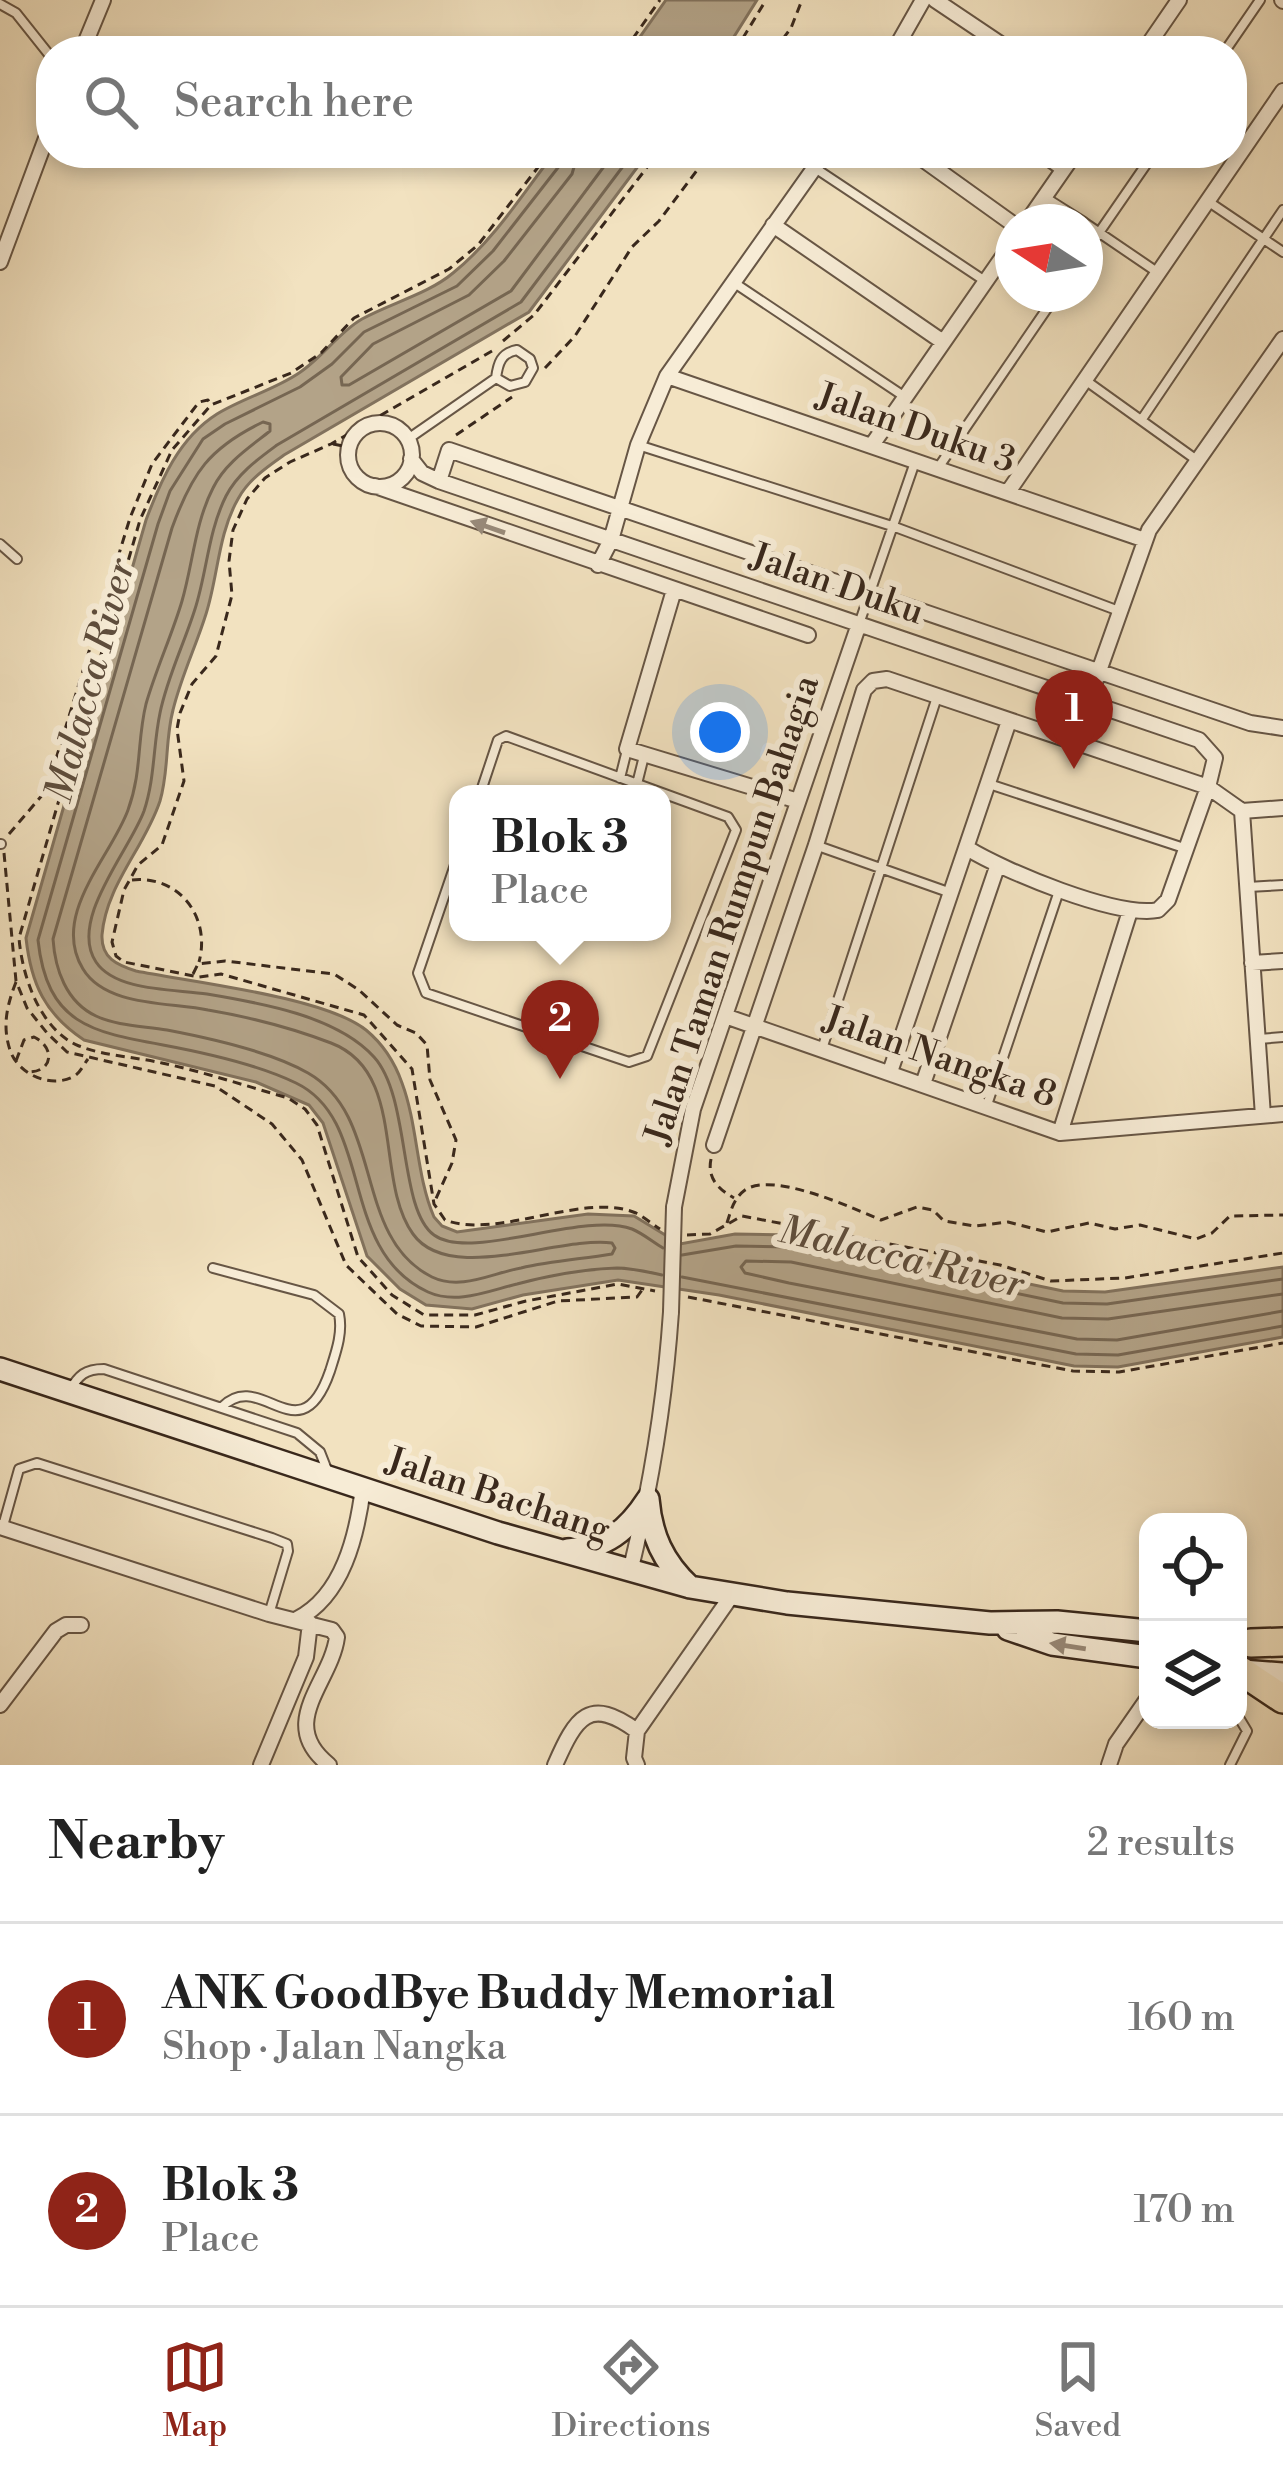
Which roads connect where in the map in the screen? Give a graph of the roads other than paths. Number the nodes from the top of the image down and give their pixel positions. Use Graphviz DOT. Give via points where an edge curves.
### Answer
graph roads {
  1 [pos="103,0"];
  2 [pos="923,0"];
  3 [pos="935,0"];
  4 [pos="1179,0"];
  5 [pos="1260,0"];
  6 [pos="0,4"];
  7 [pos="88,36"];
  8 [pos="903,36"];
  9 [pos="988,36"];
  10 [pos="1154,36"];
  11 [pos="1235,36"];
  12 [pos="36,38"];
  13 [pos="1283,92"];
  14 [pos="1247,144"];
  15 [pos="36,157"];
  16 [pos="813,168"];
  17 [pos="816,168"];
  18 [pos="935,168"];
  19 [pos="1057,168"];
  20 [pos="1066,168"];
  21 [pos="1144,168"];
  22 [pos="1230,168"];
  23 [pos="1063,172"];
  24 [pos="1044,197"];
  25 [pos="1207,201"];
  26 [pos="1040,204"];
  27 [pos="1055,204"];
  28 [pos="1283,210"];
  29 [pos="995,211"];
  30 [pos="8,218"];
  31 [pos="773,225"];
  32 [pos="1103,228"];
  33 [pos="1103,234"];
  34 [pos="1264,238"];
  35 [pos="1283,252"];
  36 [pos="0,262"];
  37 [pos="995,267"];
  38 [pos="1157,272"];
  39 [pos="732,281"];
  40 [pos="985,281"];
  41 [pos="1045,312"];
  42 [pos="1283,339"];
  43 [pos="943,342"];
  44 [pos="667,376"];
  45 [pos="496,378"];
  46 [pos="1084,379"];
  47 [pos="906,397"];
  48 [pos="1142,419"];
  49 [pos="408,439"];
  50 [pos="638,445"];
  51 [pos="872,446"];
  52 [pos="411,459"];
  53 [pos="915,461"];
  54 [pos="1198,461"];
  55 [pos="938,468"];
  56 [pos="439,481"];
  57 [pos="375,486"];
  58 [pos="1008,492"];
  59 [pos="617,508"];
  60 [pos="895,527"];
  61 [pos="611,540"];
  62 [pos="1145,540"];
  63 [pos="0,544"];
  64 [pos="17,559"];
  65 [pos="598,565"];
  66 [pos="674,590"];
  67 [pos="869,595"];
  68 [pos="1119,611"];
  69 [pos="859,624"];
  70 [pos="808,635"];
  71 [pos="1098,670"];
  72 [pos="938,697"];
  73 [pos="1088,702"];
  74 [pos="1010,722"];
  75 [pos="1283,728"];
  76 [pos="627,749"];
  77 [pos="645,754"];
  78 [pos="620,778"];
  79 [pos="638,784"];
  80 [pos="989,784"];
  81 [pos="482,785"];
  82 [pos="1208,787"];
  83 [pos="671,796"];
  84 [pos="797,801"];
  85 [pos="1283,808"];
  86 [pos="1241,811"];
  87 [pos="816,845"];
  88 [pos="967,848"];
  89 [pos="1187,849"];
  90 [pos="998,867"];
  91 [pos="881,868"];
  92 [pos="449,882"];
  93 [pos="1283,885"];
  94 [pos="1247,887"];
  95 [pos="1060,888"];
  96 [pos="951,893"];
  97 [pos="1136,912"];
  98 [pos="1283,961"];
  99 [pos="1252,963"];
  100 [pos="725,1016"];
  101 [pos="755,1026"];
  102 [pos="1283,1037"];
  103 [pos="1258,1039"];
  104 [pos="822,1049"];
  105 [pos="890,1072"];
  106 [pos="923,1084"];
  107 [pos="987,1105"];
  108 [pos="1283,1114"];
  109 [pos="1263,1116"];
  110 [pos="1060,1133"];
  111 [pos="714,1145"];
  112 [pos="213,1268"];
  113 [pos="0,1369"];
  114 [pos="68,1392"];
  115 [pos="222,1407"];
  116 [pos="330,1478"];
  117 [pos="363,1488"];
  118 [pos="648,1499"];
  119 [pos="1,1527"];
  120 [pos="555,1550"];
  121 [pos="629,1572"];
  122 [pos="690,1587"];
  123 [pos="732,1594"];
  124 [pos="268,1614"];
  125 [pos="304,1621"];
  126 [pos="990,1623"];
  127 [pos="81,1625"];
  128 [pos="1139,1630"];
  129 [pos="1247,1642"];
  130 [pos="1283,1645"];
  131 [pos="1139,1657"];
  132 [pos="1247,1671"];
  133 [pos="1283,1674"];
  134 [pos="1247,1676"];
  135 [pos="1283,1699"];
  136 [pos="0,1705"];
  137 [pos="1139,1711"];
  138 [pos="1246,1729"];
  139 [pos="637,1731"];
  140 [pos="633,1763"];
  141 [pos="261,1765"];
  142 [pos="329,1765"];
  143 [pos="555,1765"];
  144 [pos="1109,1765"];
  145 [pos="1230,1765"];
  1 -- 7 [label="street"];
  2 -- 8 [label="street"];
  3 -- 9 [label="street"];
  4 -- 10 [label="street"];
  5 -- 11 [label="lane"];
  6 -- 12 [label="lane"];
  13 -- 14 [label="street"];
  15 -- 30 [label="street"];
  16 -- 31 [label="street"];
  17 -- 40 [label="lane"];
  18 -- 29 [label="street"];
  19 -- 23 [label="lane"];
  20 -- 23 [label="street"];
  21 -- 32 [label="lane"];
  22 -- 25 [label="street"];
  23 -- 24 [label="street"];
  24 -- 26 [label="street"];
  24 -- 27 [label="lane"];
  25 -- 34 [label="lane"];
  25 -- 38 [label="street"];
  28 -- 34 [label="lane"];
  30 -- 36 [label="street"];
  31 -- 39 [label="street"];
  31 -- 43 [label="street"];
  33 -- 38 [label="lane"];
  34 -- 35 [label="lane"];
  34 -- 48 [label="lane"];
  37 -- 40 [label="street"];
  38 -- 46 [label="street"];
  39 -- 44 [label="street"];
  39 -- 47 [label="lane"];
  40 -- 43 [label="street"];
  41 -- 55 [label="lane"];
  42 -- 54 [label="street"];
  43 -- 47 [label="street"];
  44 -- 50 [label="street"];
  44 -- 51 [label="street, Jalan Duku 3"];
  45 -- 45 [label="lane" via="508,352 530,359 525,382 510,386"];
  45 -- 49 [label="lane"];
  46 -- 48 [label="lane"];
  46 -- 58 [label="street"];
  47 -- 51 [label="street"];
  48 -- 54 [label="lane"];
  49 -- 52 [label="street"];
  49 -- 57 [label="street" via="382,423 361,429 349,447 351,469"];
  50 -- 59 [label="street"];
  50 -- 60 [label="lane"];
  51 -- 53 [label="street, Jalan Duku 3"];
  52 -- 56 [label="street, Jalan Duku"];
  52 -- 57 [label="street" via="403,477"];
  53 -- 55 [label="street, Jalan Duku 3"];
  53 -- 60 [label="lane"];
  54 -- 62 [label="street"];
  55 -- 58 [label="street, Jalan Duku 3"];
  56 -- 59 [label="street" via="449,450"];
  56 -- 61 [label="street, Jalan Duku"];
  65 -- 57 [label="street, one-way"];
  58 -- 62 [label="street, Jalan Duku 3"];
  59 -- 61 [label="street"];
  59 -- 67 [label="street"];
  60 -- 67 [label="lane"];
  60 -- 68 [label="lane"];
  61 -- 65 [label="street"];
  61 -- 69 [label="street, Jalan Duku"];
  62 -- 68 [label="street"];
  63 -- 64 [label="lane"];
  65 -- 66 [label="street"];
  66 -- 70 [label="street"];
  66 -- 76 [label="street"];
  67 -- 69 [label="lane"];
  67 -- 71 [label="street"];
  68 -- 71 [label="street"];
  69 -- 73 [label="street, Jalan Duku"];
  69 -- 84 [label="street, Jalan Taman Rumpun Bahagia"];
  71 -- 73 [label="street"];
  71 -- 75 [label="street"];
  72 -- 74 [label="street"];
  72 -- 87 [label="street" via="887,680 864,690"];
  72 -- 91 [label="lane"];
  73 -- 82 [label="street, Jalan Duku" via="1199,740 1214,758"];
  74 -- 80 [label="street"];
  74 -- 82 [label="street"];
  76 -- 77 [label="street"];
  76 -- 78 [label="lane"];
  77 -- 79 [label="lane"];
  77 -- 84 [label="street"];
  78 -- 79 [label="lane"];
  78 -- 81 [label="lane" via="506,736"];
  80 -- 88 [label="street"];
  80 -- 89 [label="lane"];
  82 -- 86 [label="street"];
  82 -- 89 [label="street"];
  83 -- 92 [label="lane" via="728,817 736,830 647,1056 629,1062 426,993 418,973"];
  84 -- 100 [label="street, Jalan Taman Rumpun Bahagia"];
  85 -- 86 [label="street"];
  86 -- 94 [label="street"];
  87 -- 91 [label="lane"];
  87 -- 101 [label="street"];
  88 -- 90 [label="street"];
  88 -- 96 [label="street"];
  89 -- 97 [label="street" via="1168,900 1159,910"];
  90 -- 95 [label="street"];
  90 -- 106 [label="street"];
  91 -- 96 [label="lane"];
  91 -- 104 [label="lane"];
  93 -- 94 [label="lane"];
  94 -- 99 [label="street"];
  95 -- 97 [label="street"];
  95 -- 107 [label="lane"];
  96 -- 105 [label="street"];
  97 -- 110 [label="street"];
  98 -- 99 [label="street"];
  99 -- 103 [label="street"];
  100 -- 101 [label="street, Jalan Nangka 8"];
  100 -- 118 [label="street, Jalan Taman Rumpun Bahagia, bridge" via="693,1109 674,1208 665,1385"];
  101 -- 104 [label="street, Jalan Nangka 8"];
  101 -- 111 [label="street"];
  102 -- 103 [label="lane"];
  103 -- 109 [label="street"];
  104 -- 105 [label="street, Jalan Nangka 8"];
  105 -- 106 [label="street, Jalan Nangka 8"];
  106 -- 107 [label="street, Jalan Nangka 8"];
  107 -- 110 [label="street, Jalan Nangka 8"];
  108 -- 109 [label="street, Jalan Nangka 8"];
  109 -- 110 [label="street, Jalan Nangka 8"];
  112 -- 115 [label="lane" via="314,1295 339,1314 342,1328 309,1410 244,1396"];
  113 -- 114 [label="street, Jalan Bachang"];
  114 -- 115 [label="lane" via="79,1375 104,1369"];
  114 -- 116 [label="street, Jalan Bachang"];
  115 -- 116 [label="lane" via="311,1442"];
  116 -- 117 [label="street, Jalan Bachang"];
  117 -- 120 [label="street, Jalan Bachang"];
  117 -- 125 [label="street" via="338,1576"];
  118 -- 120 [label="street" via="613,1538"];
  118 -- 121 [label="street, Jalan Taman Rumpun Bahagia"];
  118 -- 122 [label="street" via="658,1544"];
  119 -- 124 [label="street"];
  119 -- 124 [label="lane" via="19,1469 37,1463 272,1538 289,1551"];
  120 -- 121 [label="street, Jalan Bachang"];
  121 -- 122 [label="street, Jalan Bachang"];
  122 -- 123 [label="street, Jalan Bachang"];
  123 -- 126 [label="street, Jalan Bachang"];
  123 -- 139 [label="street"];
  124 -- 125 [label="street"];
  125 -- 141 [label="street" via="305,1657"];
  125 -- 142 [label="street" via="338,1637 307,1719 310,1744"];
  126 -- 128 [label="street, Jalan Bachang"];
  131 -- 126 [label="street, Jalan Bachang, one-way" via="1052,1644"];
  127 -- 136 [label="street" via="56,1631"];
  129 -- 130 [label="highway"];
  132 -- 133 [label="street"];
  134 -- 135 [label="highway"];
  137 -- 144 [label="street"];
  138 -- 145 [label="lane"];
  139 -- 140 [label="street"];
  139 -- 143 [label="street" via="613,1714 592,1713 581,1718"];
}
